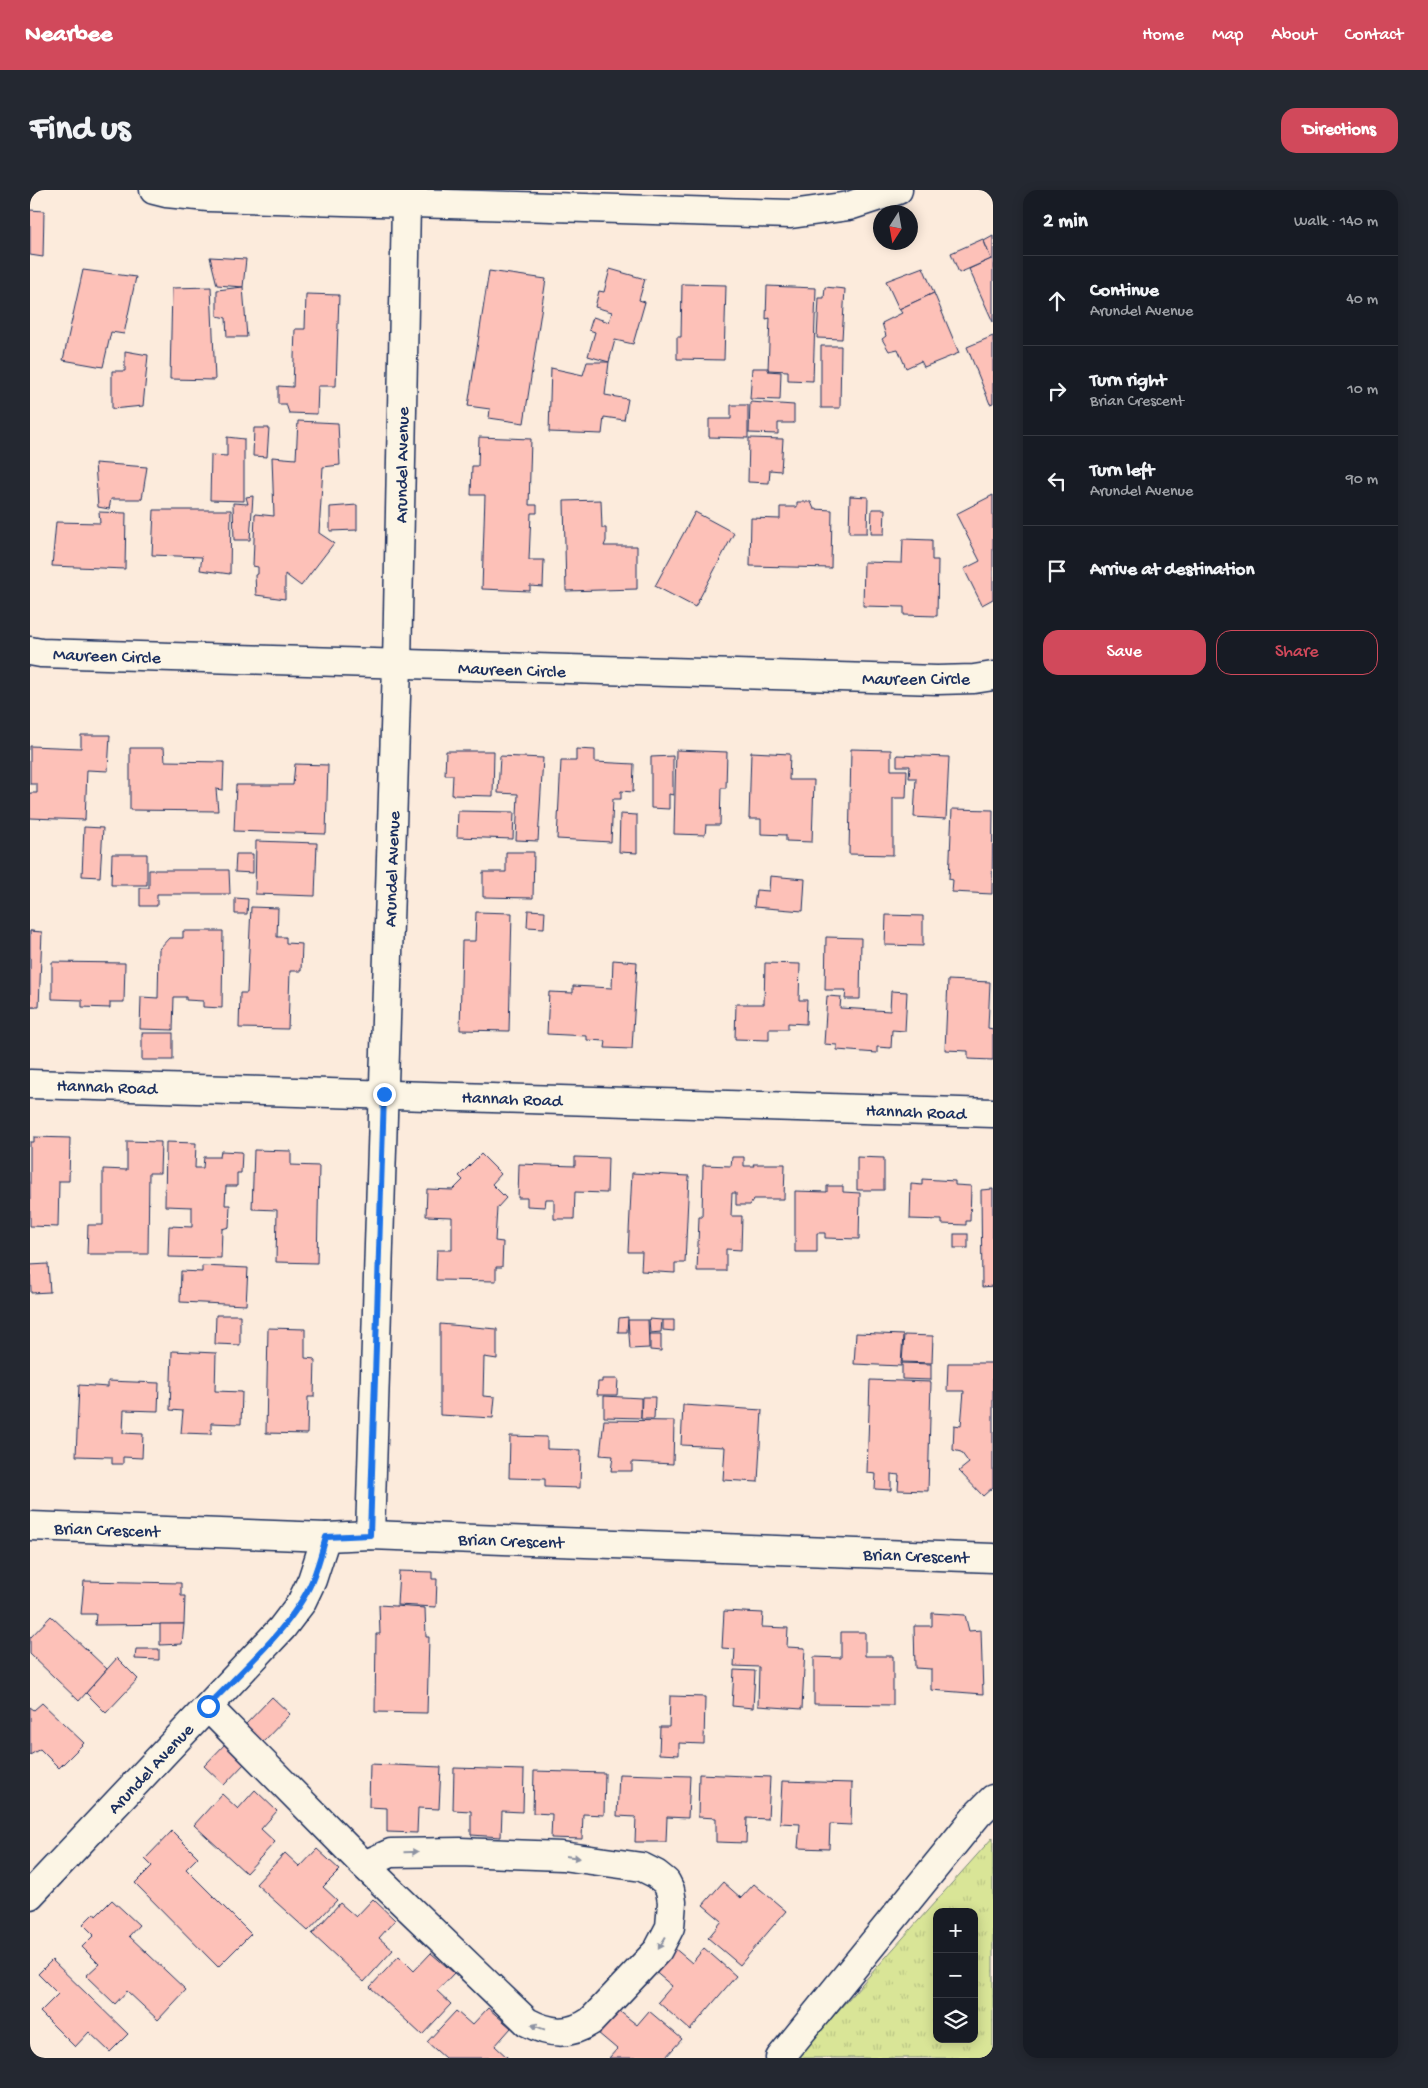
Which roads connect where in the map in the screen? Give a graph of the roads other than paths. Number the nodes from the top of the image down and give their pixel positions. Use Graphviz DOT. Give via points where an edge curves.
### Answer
graph roads {
  1 [pos="154,190"];
  2 [pos="898,190"];
  3 [pos="406,204"];
  4 [pos="30,651"];
  5 [pos="397,665"];
  6 [pos="993,676"];
  7 [pos="30,1084"];
  8 [pos="384,1094"];
  9 [pos="993,1113"];
  10 [pos="30,1526"];
  11 [pos="370,1535"];
  12 [pos="326,1537"];
  13 [pos="993,1558"];
  14 [pos="208,1706"];
  15 [pos="993,1800"];
  16 [pos="364,1865"];
  17 [pos="30,1895"];
  18 [pos="780,2058"];
  1 -- 3 [label="street" via="208,197"];
  2 -- 3 [label="street" via="849,206 791,214"];
  3 -- 5 [label="street, Arundel Avenue"];
  4 -- 5 [label="street, Maureen Circle"];
  5 -- 6 [label="street, Maureen Circle" via="937,680"];
  5 -- 8 [label="street, Arundel Avenue"];
  7 -- 8 [label="street, Hannah Road"];
  8 -- 9 [label="street, Hannah Road"];
  8 -- 11 [label="street, Arundel Avenue"];
  10 -- 12 [label="street, Brian Crescent"];
  11 -- 12 [label="street, Brian Crescent"];
  11 -- 13 [label="street, Brian Crescent"];
  12 -- 14 [label="street, Arundel Avenue" via="301,1603 282,1628"];
  14 -- 16 [label="street"];
  14 -- 17 [label="street, Arundel Avenue"];
  15 -- 18 [label="street"];
  16 -- 16 [label="street, one-way" via="390,1853 450,1852 562,1856 642,1867 666,1882 670,1890 670,1926 658,1950 591,2021 580,2028 552,2032 527,2022"];
}
